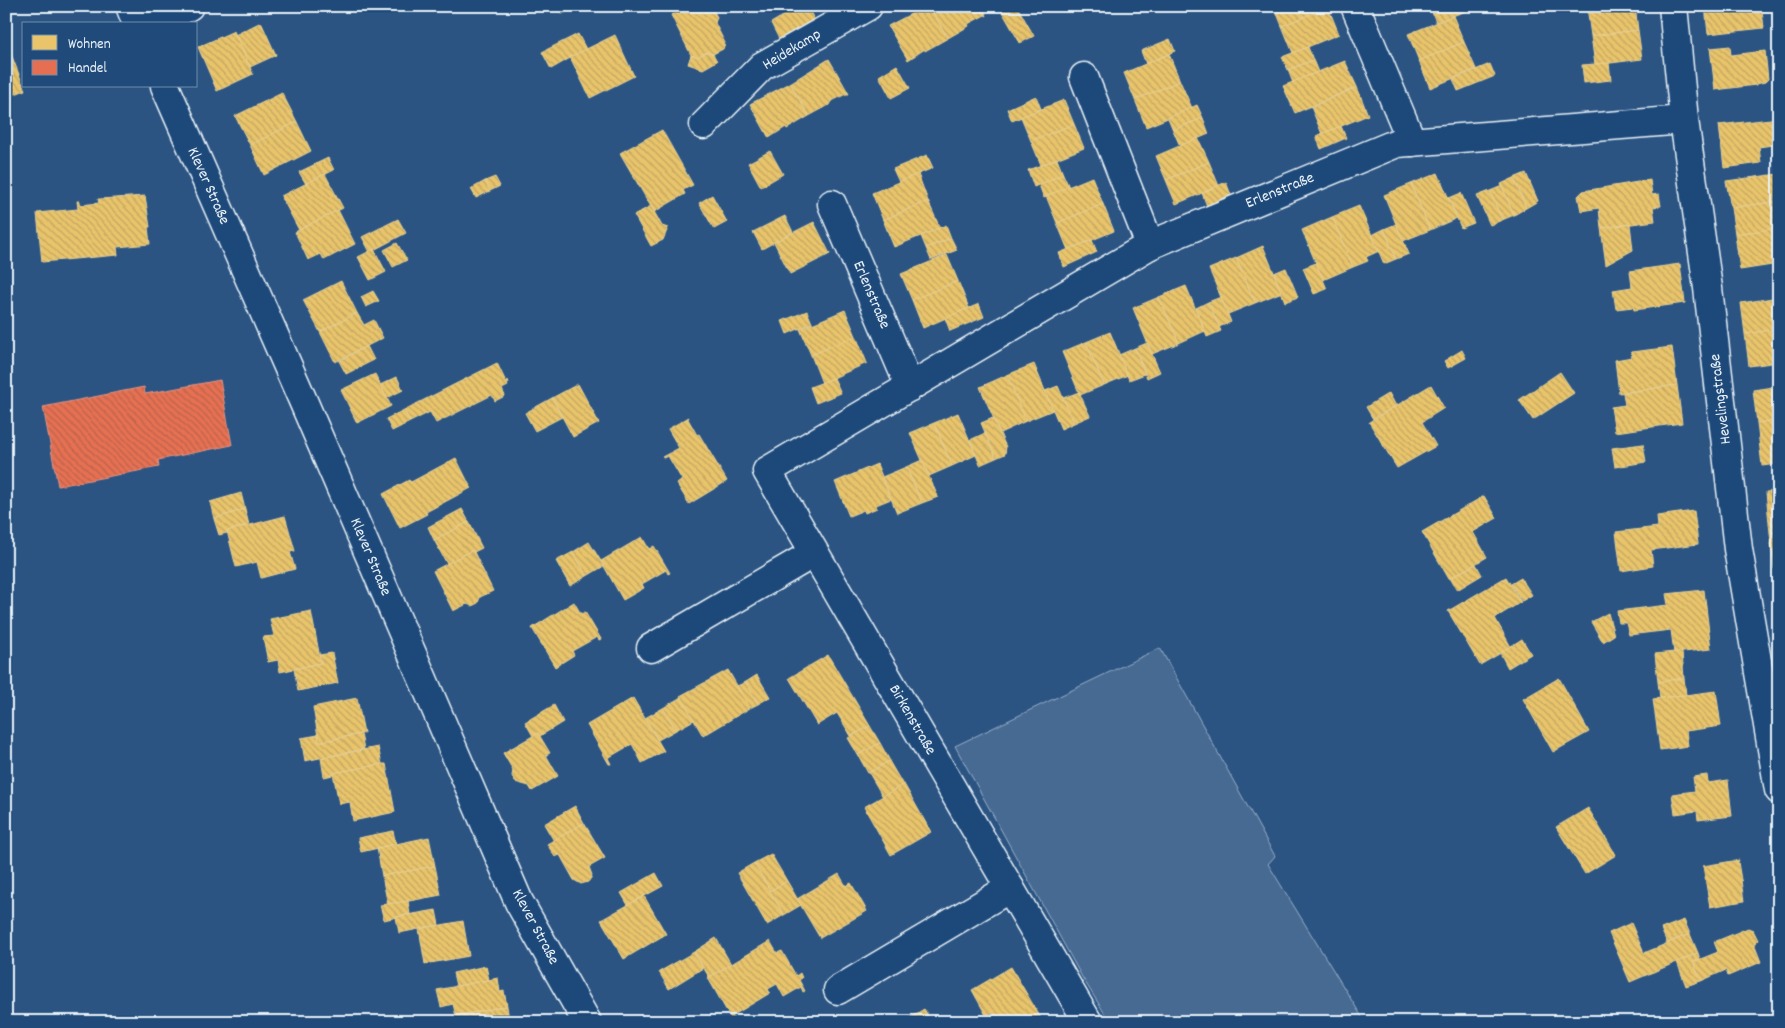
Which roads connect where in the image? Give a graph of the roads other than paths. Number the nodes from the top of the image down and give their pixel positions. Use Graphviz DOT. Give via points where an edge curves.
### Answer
graph roads {
  1 [pos="130,6"];
  2 [pos="189,6"];
  3 [pos="868,6"];
  4 [pos="1355,6"];
  5 [pos="1672,6"];
  6 [pos="136,22"];
  7 [pos="161,22"];
  8 [pos="1084,77"];
  9 [pos="166,88"];
  10 [pos="1684,120"];
  11 [pos="704,126"];
  12 [pos="1412,142"];
  13 [pos="832,204"];
  14 [pos="1150,245"];
  15 [pos="910,387"];
  16 [pos="767,471"];
  17 [pos="814,553"];
  18 [pos="651,648"];
  19 [pos="1779,790"];
  20 [pos="1010,888"];
  21 [pos="838,990"];
  22 [pos="587,1022"];
  23 [pos="1088,1022"];
  1 -- 6 [label="street"];
  2 -- 7 [label="street"];
  3 -- 11 [label="street, Heidekamp" via="762,66"];
  4 -- 12 [label="street"];
  5 -- 10 [label="street, Hevelingstraße"];
  8 -- 14 [label="street"];
  9 -- 22 [label="street, Klever Straße" via="519,902"];
  10 -- 12 [label="street, Erlenstraße"];
  10 -- 19 [label="street, Hevelingstraße" via="1708,288 1738,549"];
  12 -- 14 [label="street, Erlenstraße" via="1397,143"];
  13 -- 15 [label="street, Erlenstraße"];
  14 -- 15 [label="street, Erlenstraße"];
  15 -- 16 [label="street, Erlenstraße"];
  16 -- 17 [label="street, Birkenstraße"];
  17 -- 18 [label="street"];
  17 -- 20 [label="street, Birkenstraße"];
  20 -- 21 [label="street"];
  20 -- 23 [label="street, Birkenstraße"];
}
